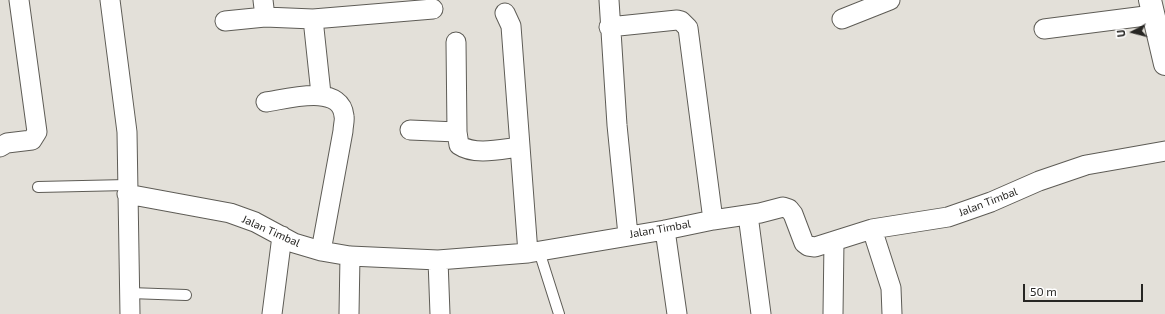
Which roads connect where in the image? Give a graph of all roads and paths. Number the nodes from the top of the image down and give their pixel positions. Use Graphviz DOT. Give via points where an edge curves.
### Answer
graph roads {
  1 [pos="18,0"];
  2 [pos="110,0"];
  3 [pos="608,0"];
  4 [pos="890,0"];
  5 [pos="1152,7"];
  6 [pos="264,8"];
  7 [pos="433,9"];
  8 [pos="505,13"];
  9 [pos="313,19"];
  10 [pos="842,19"];
  11 [pos="225,21"];
  12 [pos="609,27"];
  13 [pos="1044,29"];
  14 [pos="1163,41"];
  15 [pos="456,42"];
  16 [pos="1165,64"];
  17 [pos="321,94"];
  18 [pos="266,102"];
  19 [pos="410,130"];
  20 [pos="457,132"];
  21 [pos="0,147"];
  22 [pos="520,147"];
  23 [pos="1165,150"];
  24 [pos="38,187"];
  25 [pos="127,190"];
  26 [pos="748,215"];
  27 [pos="713,220"];
  28 [pos="872,229"];
  29 [pos="665,230"];
  30 [pos="628,235"];
  31 [pos="282,236"];
  32 [pos="834,241"];
  33 [pos="321,251"];
  34 [pos="533,252"];
  35 [pos="350,256"];
  36 [pos="438,260"];
  37 [pos="130,293"];
  38 [pos="186,295"];
  39 [pos="130,314"];
  40 [pos="272,314"];
  41 [pos="349,314"];
  42 [pos="440,314"];
  43 [pos="560,314"];
  44 [pos="677,314"];
  45 [pos="761,314"];
  46 [pos="833,314"];
  47 [pos="892,314"];
  1 -- 21 [label="street" via="37,132 32,140 7,143"];
  2 -- 25 [label="street" via="127,132"];
  3 -- 12 [label="street"];
  4 -- 10 [label="street"];
  5 -- 13 [label="street"];
  5 -- 14 [label="street"];
  6 -- 9 [label="street"];
  6 -- 11 [label="street"];
  7 -- 9 [label="street"];
  8 -- 22 [label="street" via="511,26"];
  9 -- 17 [label="street"];
  12 -- 27 [label="street" via="677,20 688,28"];
  12 -- 30 [label="street"];
  14 -- 16 [label="street"];
  15 -- 20 [label="street"];
  17 -- 18 [label="street"];
  17 -- 33 [label="street" via="334,98 343,109 344,116"];
  19 -- 20 [label="street"];
  20 -- 22 [label="street" via="459,145 467,150 486,151"];
  22 -- 34 [label="street"];
  23 -- 28 [label="street, Jalan Timbal" via="1086,165 948,217"];
  24 -- 25 [label="lane"];
  25 -- 31 [label="street, Jalan Timbal" via="230,213"];
  25 -- 37 [label="street"];
  26 -- 27 [label="street, Jalan Timbal"];
  26 -- 32 [label="street, Jalan Timbal" via="783,207 793,214 808,246 815,247"];
  26 -- 45 [label="street"];
  27 -- 29 [label="street, Jalan Timbal"];
  28 -- 32 [label="street, Jalan Timbal"];
  28 -- 47 [label="street" via="891,288"];
  29 -- 30 [label="street, Jalan Timbal"];
  29 -- 44 [label="street"];
  30 -- 34 [label="street, Jalan Timbal"];
  31 -- 33 [label="street, Jalan Timbal" via="294,243"];
  31 -- 40 [label="street"];
  32 -- 46 [label="street"];
  33 -- 35 [label="street, Jalan Timbal"];
  34 -- 36 [label="street, Jalan Timbal"];
  34 -- 43 [label="lane"];
  35 -- 36 [label="street, Jalan Timbal"];
  35 -- 41 [label="street"];
  36 -- 42 [label="street"];
  37 -- 38 [label="lane"];
  37 -- 39 [label="street"];
}
